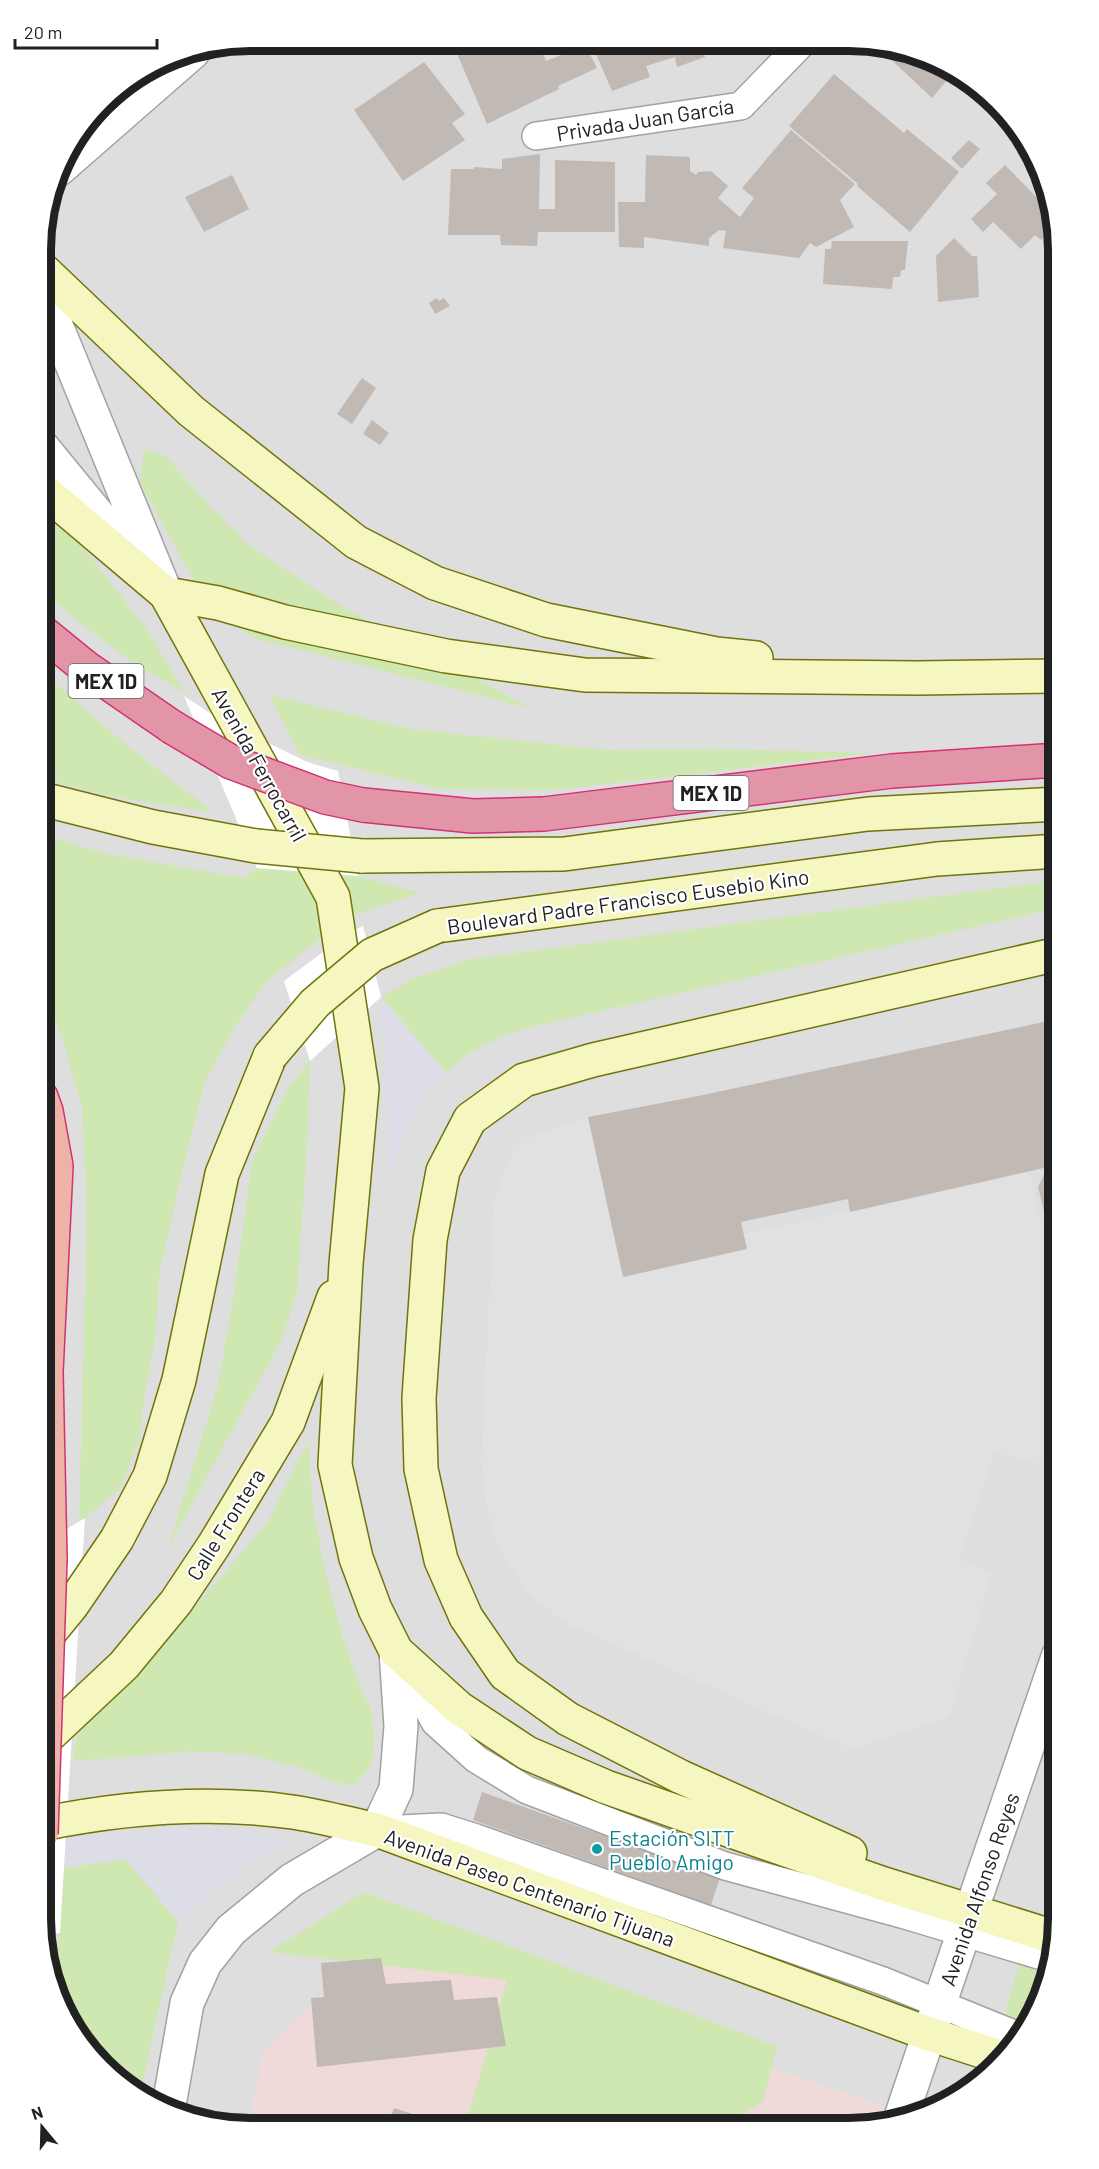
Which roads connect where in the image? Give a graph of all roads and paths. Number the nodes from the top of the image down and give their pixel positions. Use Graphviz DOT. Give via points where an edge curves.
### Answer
graph roads {
  1 [pos="794,51"];
  2 [pos="177,66"];
  3 [pos="536,136"];
  4 [pos="77,153"];
  5 [pos="51,278"];
  6 [pos="51,313"];
  7 [pos="51,453"];
  8 [pos="51,497"];
  9 [pos="166,594"];
  10 [pos="51,639"];
  11 [pos="1048,676"];
  12 [pos="918,678"];
  13 [pos="1048,761"];
  14 [pos="51,801"];
  15 [pos="1048,805"];
  16 [pos="1048,852"];
  17 [pos="1048,956"];
  18 [pos="51,1143"];
  19 [pos="346,1264"];
  20 [pos="51,1269"];
  21 [pos="51,1631"];
  22 [pos="396,1651"];
  23 [pos="1048,1686"];
  24 [pos="51,1734"];
  25 [pos="51,1822"];
  26 [pos="377,1830"];
  27 [pos="884,1884"];
  28 [pos="968,1922"];
  29 [pos="1047,1936"];
  30 [pos="1044,1956"];
  31 [pos="935,2019"];
  32 [pos="1010,2035"];
  33 [pos="995,2054"];
  34 [pos="170,2101"];
  35 [pos="904,2110"];
  1 -- 3 [label="lane, Privada Juan García" via="741,105"];
  2 -- 4 [label="street"];
  5 -- 12 [label="main road" via="231,444 356,542 435,583 546,620 704,652"];
  6 -- 9 [label="street, Avenida Ferrocarril"];
  7 -- 9 [label="lane"];
  8 -- 9 [label="main road"];
  9 -- 12 [label="main road" via="446,656 585,675"];
  9 -- 19 [label="main road, Avenida Ferrocarril" via="333,897 362,1088"];
  10 -- 13 [label="highway, MEX 1D, bridge" via="172,727 231,762 325,797 363,805 473,816 544,814 891,771"];
  11 -- 12 [label="main road"];
  14 -- 15 [label="main road, bridge" via="153,827 256,846 362,856 564,854 868,814"];
  16 -- 21 [label="main road, Boulevard Padre Francisco Eusebio Kino, bridge" via="938,859 437,926 372,955 315,1003 270,1056 222,1174 179,1380 150,1476 117,1539"];
  17 -- 27 [label="main road" via="593,1060 524,1080 470,1119 442,1170 429,1252 418,1398 421,1469 441,1560 466,1617 505,1674 568,1719 681,1778 845,1850"];
  18 -- 20 [label="highway, bridge" via="56,1166"];
  19 -- 22 [label="main road" via="335,1465 356,1558 375,1610"];
  19 -- 24 [label="main road, Calle Frontera" via="288,1422 214,1545 176,1602 124,1665"];
  22 -- 26 [label="street" via="401,1725 396,1788"];
  22 -- 27 [label="main road" via="459,1708 527,1753 606,1786"];
  22 -- 28 [label="lane" via="435,1722 476,1759 527,1790 725,1866 905,1915"];
  23 -- 28 [label="street, Avenida Alfonso Reyes"];
  25 -- 26 [label="main road, Avenida Paseo Centenario Tijuana" via="160,1807 228,1806 293,1812"];
  26 -- 31 [label="main road, Avenida Paseo Centenario Tijuana"];
  26 -- 34 [label="street" via="292,1880 231,1930 205,1963 187,2003"];
  27 -- 28 [label="main road"];
  28 -- 29 [label="main road"];
  28 -- 30 [label="lane"];
  28 -- 31 [label="street, Avenida Alfonso Reyes"];
  31 -- 32 [label="lane"];
  31 -- 33 [label="main road, Avenida Paseo Centenario Tijuana"];
  31 -- 35 [label="street, Avenida Alfonso Reyes"];
}
